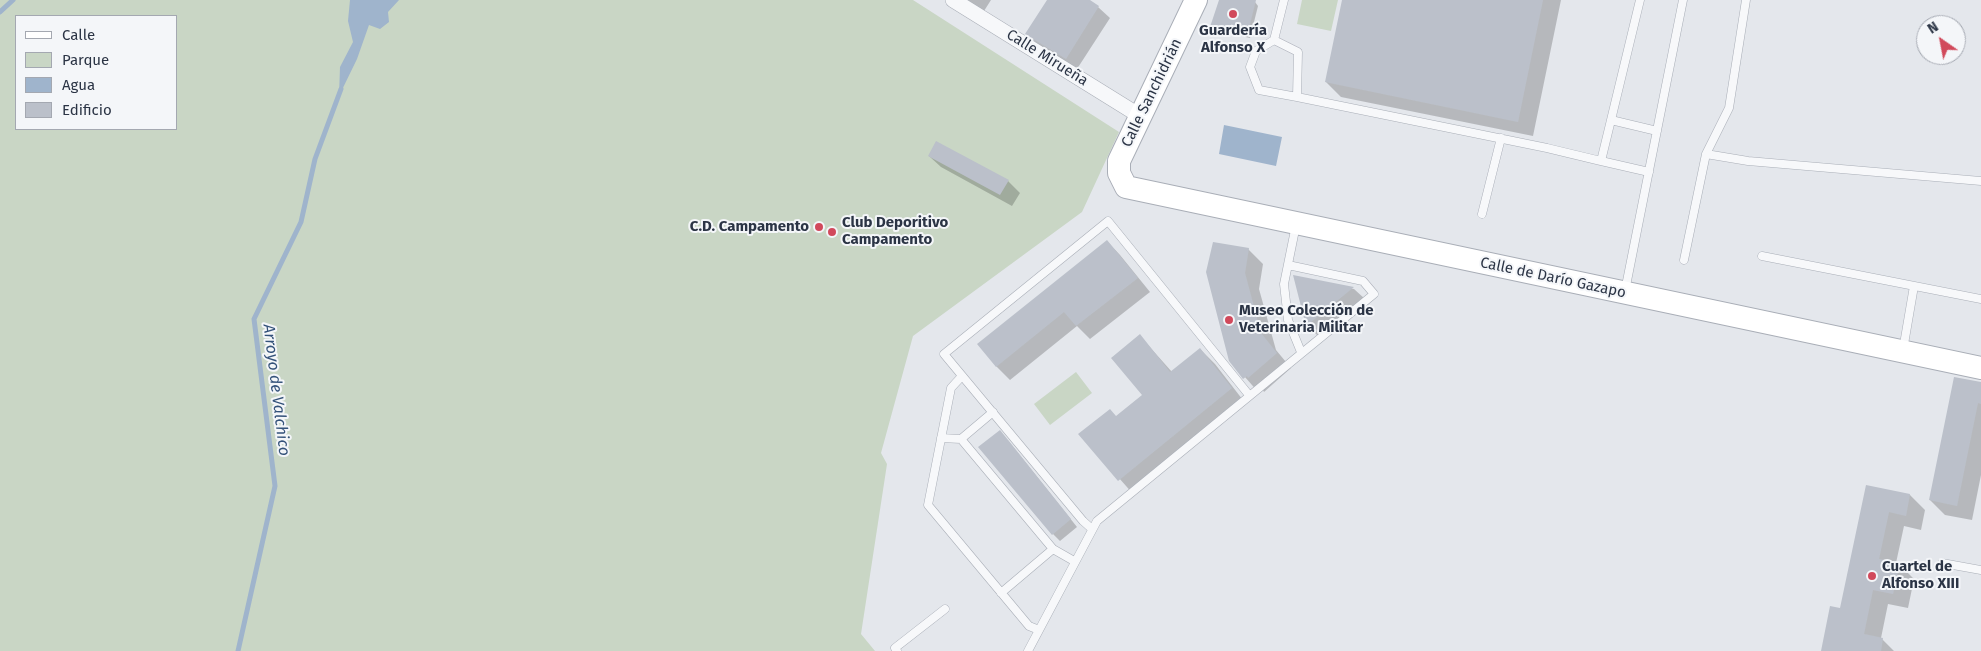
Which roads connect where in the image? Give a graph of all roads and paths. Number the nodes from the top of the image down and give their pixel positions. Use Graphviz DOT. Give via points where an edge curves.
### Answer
graph roads {
  1 [pos="953,0"];
  2 [pos="1196,0"];
  3 [pos="1284,0"];
  4 [pos="1640,0"];
  5 [pos="1683,0"];
  6 [pos="1746,0"];
  7 [pos="1274,40"];
  8 [pos="1297,97"];
  9 [pos="1140,116"];
  10 [pos="1611,120"];
  11 [pos="1657,131"];
  12 [pos="1501,138"];
  13 [pos="1706,154"];
  14 [pos="1601,161"];
  15 [pos="1649,172"];
  16 [pos="1981,181"];
  17 [pos="1126,187"];
  18 [pos="1482,214"];
  19 [pos="1296,223"];
  20 [pos="1762,256"];
  21 [pos="1684,260"];
  22 [pos="1288,265"];
  23 [pos="1914,286"];
  24 [pos="1625,293"];
  25 [pos="1981,299"];
  26 [pos="1301,352"];
  27 [pos="1903,352"];
  28 [pos="1981,368"];
  29 [pos="962,376"];
  30 [pos="1249,395"];
  31 [pos="992,412"];
  32 [pos="941,438"];
  33 [pos="961,439"];
  34 [pos="1092,529"];
  35 [pos="1053,550"];
  36 [pos="1074,561"];
  37 [pos="1942,563"];
  38 [pos="1981,570"];
  39 [pos="1001,593"];
  40 [pos="945,609"];
  41 [pos="1039,630"];
  42 [pos="897,651"];
  43 [pos="1028,651"];
  1 -- 9 [label="street, Calle Mirueña"];
  2 -- 9 [label="street, Calle Sanchidrián"];
  3 -- 7 [label="lane"];
  4 -- 10 [label="lane"];
  5 -- 11 [label="lane"];
  6 -- 13 [label="lane" via="1729,108"];
  7 -- 8 [label="lane" via="1298,52"];
  7 -- 8 [label="lane" via="1256,51 1250,67 1258,90"];
  8 -- 12 [label="lane"];
  9 -- 17 [label="street, Calle Sanchidrián" via="1119,161 1119,173"];
  10 -- 11 [label="lane"];
  10 -- 14 [label="lane"];
  11 -- 15 [label="lane"];
  12 -- 14 [label="lane"];
  12 -- 18 [label="lane"];
  13 -- 16 [label="lane" via="1748,162"];
  13 -- 21 [label="lane"];
  14 -- 15 [label="lane"];
  15 -- 24 [label="lane"];
  17 -- 19 [label="street, Calle de Darío Gazapo"];
  19 -- 22 [label="lane"];
  19 -- 24 [label="street, Calle de Darío Gazapo"];
  20 -- 23 [label="lane"];
  22 -- 26 [label="lane" via="1284,284 1288,320"];
  22 -- 26 [label="lane" via="1363,281 1374,294"];
  23 -- 25 [label="lane"];
  23 -- 27 [label="lane"];
  24 -- 27 [label="street, Calle de Darío Gazapo"];
  26 -- 30 [label="lane"];
  27 -- 28 [label="street, Calle de Darío Gazapo"];
  29 -- 30 [label="lane" via="944,354 1108,221"];
  29 -- 31 [label="lane"];
  29 -- 32 [label="lane" via="951,388"];
  30 -- 34 [label="lane" via="1097,521"];
  31 -- 33 [label="lane"];
  31 -- 34 [label="lane"];
  32 -- 33 [label="lane"];
  32 -- 39 [label="lane" via="928,506"];
  33 -- 35 [label="lane"];
  34 -- 36 [label="lane"];
  35 -- 36 [label="lane"];
  35 -- 39 [label="lane"];
  36 -- 41 [label="lane"];
  37 -- 38 [label="lane"];
  39 -- 41 [label="lane" via="1029,626"];
  40 -- 42 [label="lane" via="895,648"];
  41 -- 43 [label="lane"];
}
